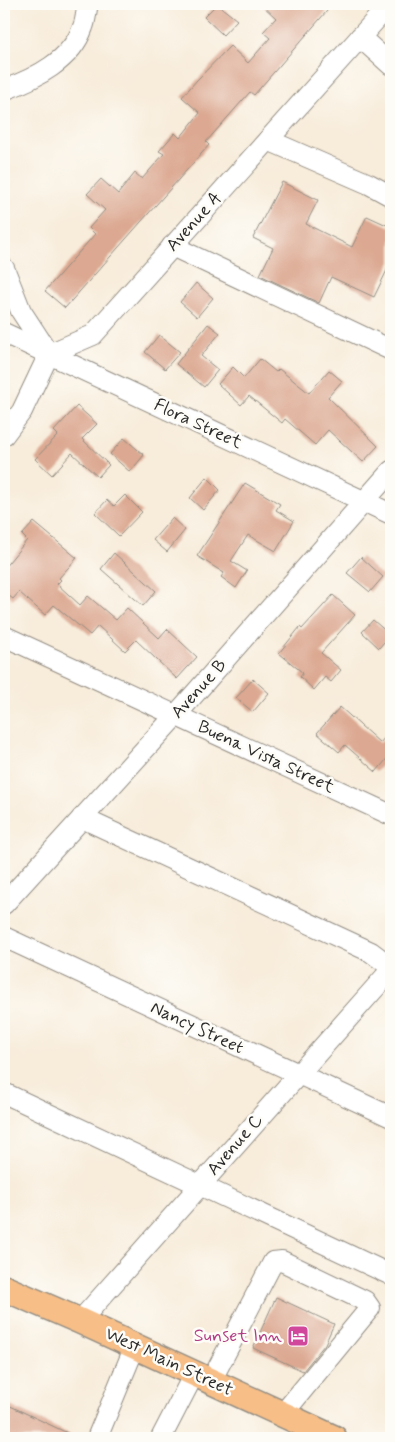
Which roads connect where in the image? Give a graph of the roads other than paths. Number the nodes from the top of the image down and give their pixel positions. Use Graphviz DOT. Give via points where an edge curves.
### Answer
graph roads {
  1 [pos="88,4"];
  2 [pos="390,4"];
  3 [pos="360,37"];
  4 [pos="391,65"];
  5 [pos="4,90"];
  6 [pos="268,140"];
  7 [pos="391,196"];
  8 [pos="172,246"];
  9 [pos="4,268"];
  10 [pos="4,333"];
  11 [pos="391,350"];
  12 [pos="49,354"];
  13 [pos="4,436"];
  14 [pos="391,472"];
  15 [pos="365,502"];
  16 [pos="391,514"];
  17 [pos="4,636"];
  18 [pos="176,715"];
  19 [pos="391,815"];
  20 [pos="82,818"];
  21 [pos="4,904"];
  22 [pos="4,937"];
  23 [pos="391,968"];
  24 [pos="298,1074"];
  25 [pos="4,1093"];
  26 [pos="391,1117"];
  27 [pos="200,1186"];
  28 [pos="391,1275"];
  29 [pos="4,1288"];
  30 [pos="80,1321"];
  31 [pos="135,1346"];
  32 [pos="203,1377"];
  33 [pos="282,1414"];
  34 [pos="97,1438"];
  35 [pos="161,1438"];
  36 [pos="334,1438"];
  1 -- 5 [label="street" via="83,27 54,65 35,78"];
  2 -- 3 [label="street, Avenue A"];
  3 -- 4 [label="street"];
  3 -- 6 [label="street, Avenue A"];
  6 -- 7 [label="street"];
  6 -- 8 [label="street, Avenue A"];
  8 -- 11 [label="street"];
  8 -- 12 [label="street, Avenue A" via="93,335"];
  9 -- 12 [label="street" via="21,311"];
  10 -- 12 [label="street, Flora Street"];
  12 -- 13 [label="street" via="22,411"];
  12 -- 15 [label="street, Flora Street"];
  14 -- 15 [label="street, Avenue B"];
  15 -- 16 [label="street, Flora Street"];
  15 -- 18 [label="street, Avenue B"];
  17 -- 18 [label="street, Buena Vista Street"];
  18 -- 19 [label="street, Buena Vista Street"];
  18 -- 20 [label="street, Avenue B"];
  20 -- 21 [label="street, Avenue B"];
  20 -- 23 [label="street" via="370,952"];
  22 -- 24 [label="street, Nancy Street"];
  23 -- 24 [label="street, Avenue C"];
  24 -- 26 [label="street, Nancy Street"];
  24 -- 27 [label="street, Avenue C"];
  25 -- 27 [label="street"];
  27 -- 28 [label="street"];
  27 -- 30 [label="street, Avenue C"];
  29 -- 30 [label="main road, West Main Street"];
  30 -- 31 [label="main road, West Main Street"];
  31 -- 32 [label="main road, West Main Street"];
  31 -- 34 [label="street"];
  32 -- 33 [label="main road, West Main Street"];
  32 -- 33 [label="street" via="273,1262 282,1261 365,1301 370,1308"];
  32 -- 35 [label="street"];
  33 -- 36 [label="main road, West Main Street"];
}
